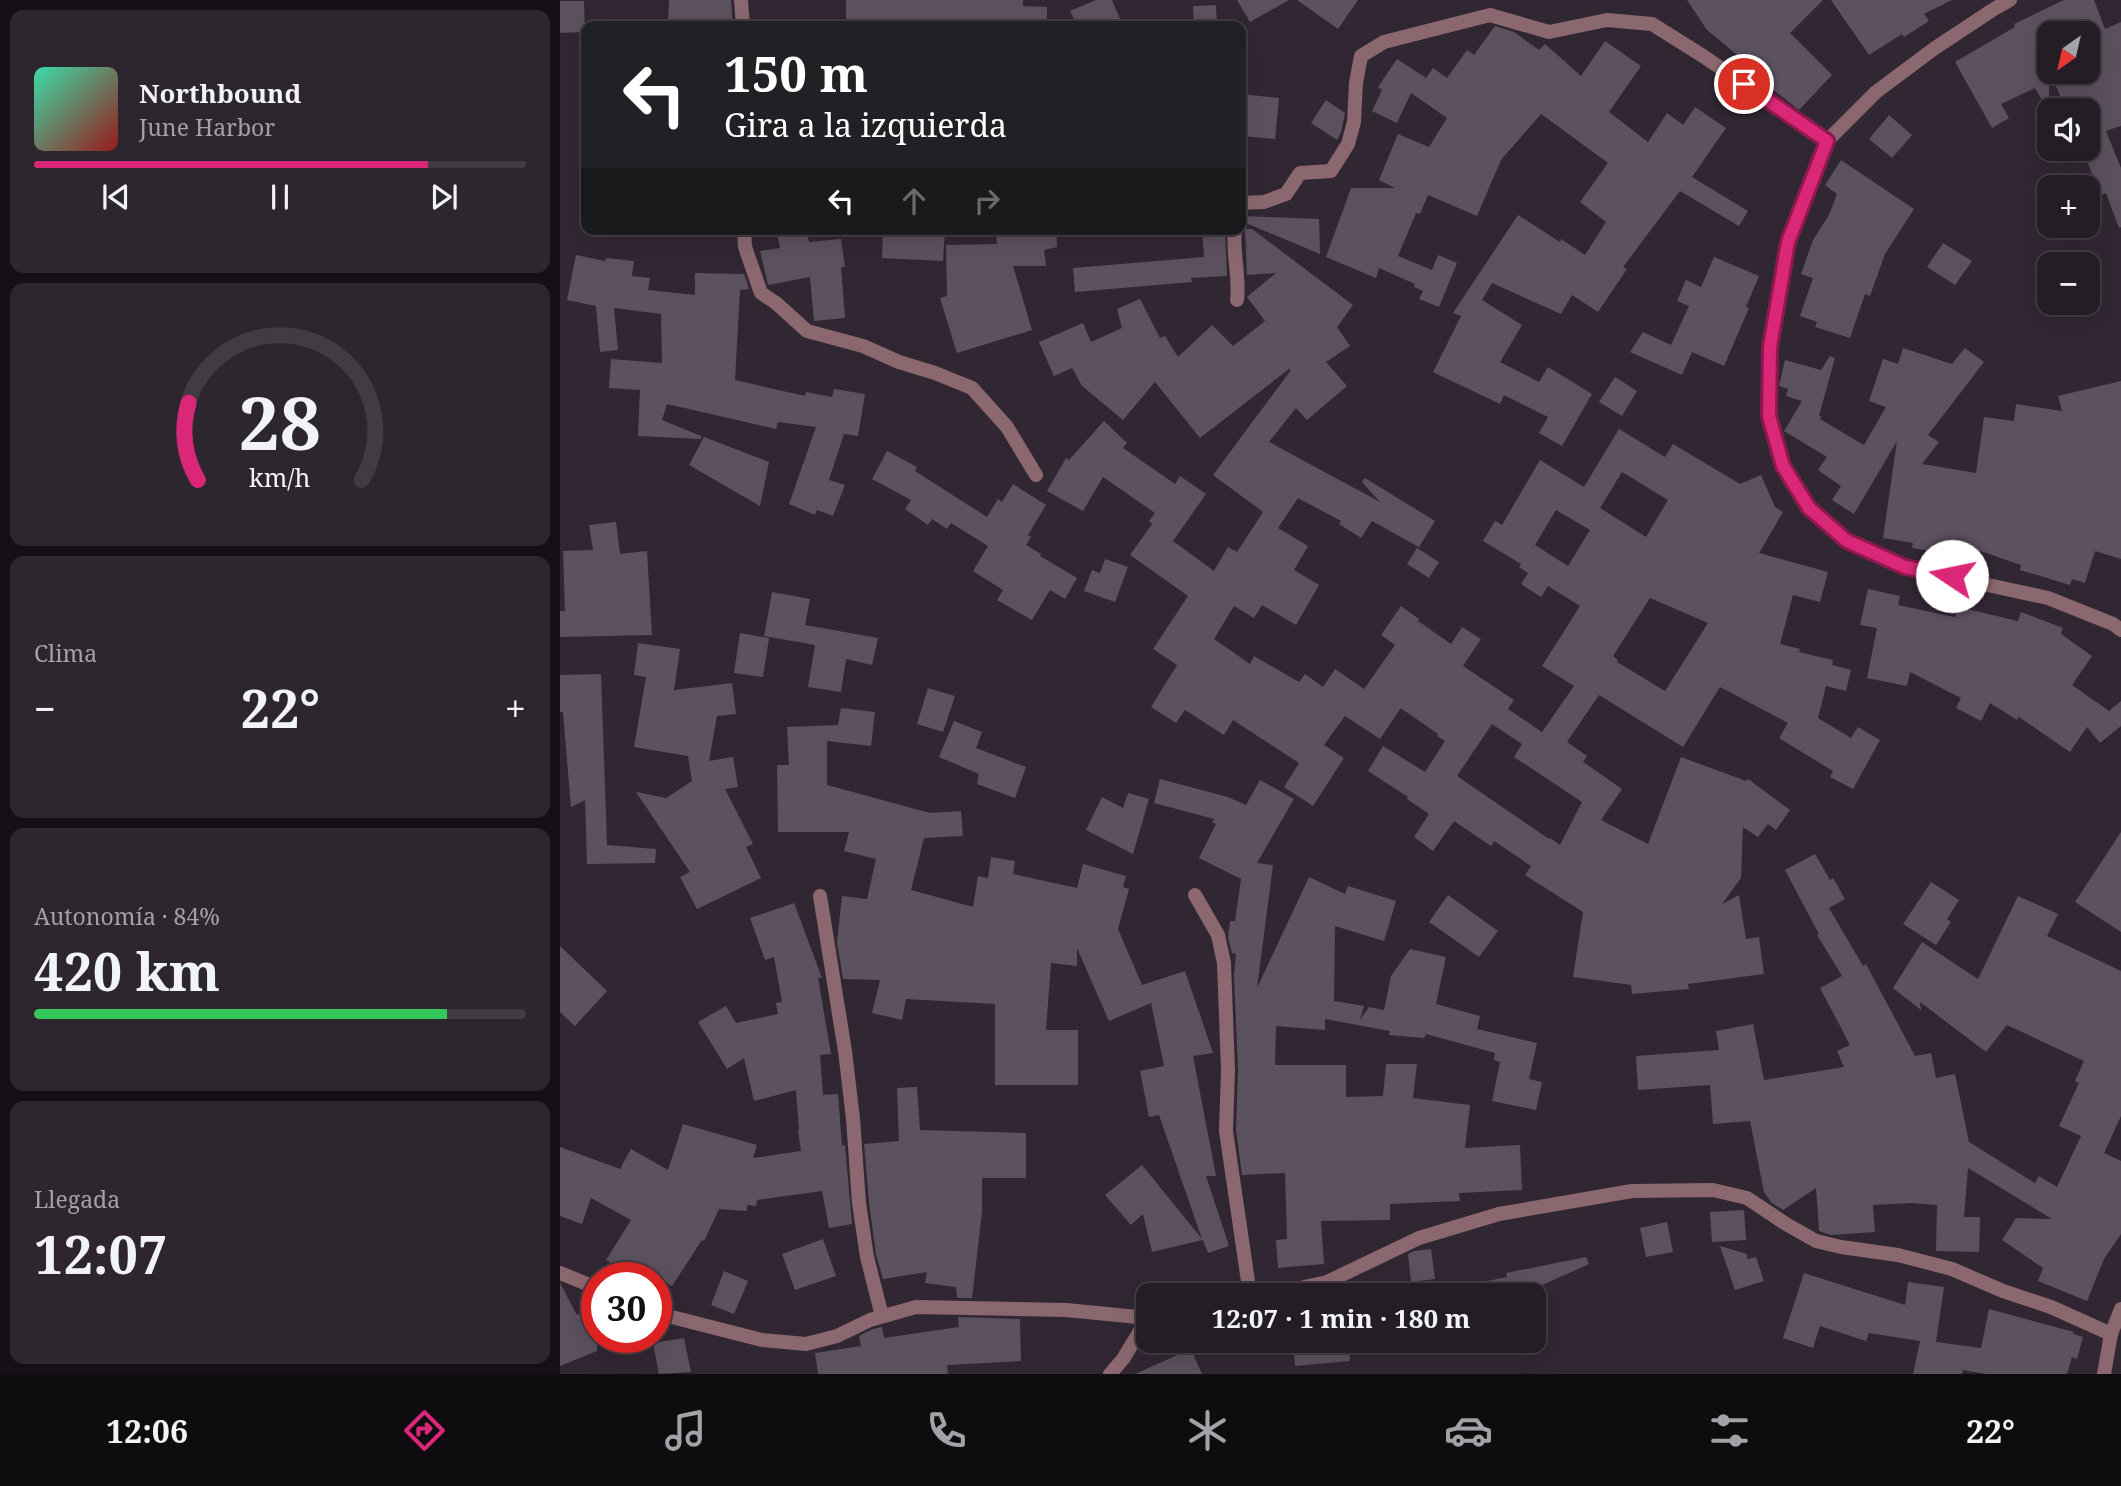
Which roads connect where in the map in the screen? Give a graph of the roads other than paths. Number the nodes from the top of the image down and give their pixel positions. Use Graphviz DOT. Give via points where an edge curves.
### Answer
graph roads {
  1 [pos="741,0"];
  2 [pos="2010,0"];
  3 [pos="1992,4"];
  4 [pos="743,21"];
  5 [pos="1827,141"];
  6 [pos="1246,203"];
  7 [pos="744,235"];
  8 [pos="1234,235"];
  9 [pos="1237,300"];
  10 [pos="1036,475"];
  11 [pos="2121,630"];
  12 [pos="1195,895"];
  13 [pos="820,896"];
  14 [pos="560,1273"];
  15 [pos="581,1282"];
  16 [pos="1248,1283"];
  17 [pos="1322,1283"];
  18 [pos="2121,1309"];
  19 [pos="882,1316"];
  20 [pos="672,1317"];
  21 [pos="1136,1317"];
  22 [pos="2111,1334"];
  23 [pos="1136,1338"];
  24 [pos="1110,1374"];
  25 [pos="2104,1374"];
  1 -- 4 [label="street"];
  2 -- 3 [label="street"];
  3 -- 5 [label="street" via="1876,92"];
  5 -- 6 [label="street" via="1652,24 1607,20 1549,32 1490,15 1384,42 1361,56 1354,122 1348,144 1331,171 1300,173 1286,194"];
  5 -- 11 [label="street" via="1788,242 1770,347 1769,416 1783,466 1809,508 1847,541 1905,567 2048,597"];
  7 -- 10 [label="street" via="761,293 807,331 863,346 972,388 1007,427"];
  8 -- 9 [label="street"];
  12 -- 16 [label="street" via="1218,935 1224,963 1226,1131"];
  13 -- 19 [label="street" via="845,1051 859,1203"];
  14 -- 15 [label="street"];
  17 -- 22 [label="street" via="1419,1238 1499,1214 1632,1191 1713,1190 1747,1198 1816,1241 1952,1269"];
  18 -- 22 [label="street"];
  19 -- 20 [label="street" via="806,1344 762,1340"];
  19 -- 21 [label="street" via="916,1307 1066,1310"];
  22 -- 25 [label="street"];
  23 -- 24 [label="street"];
}
